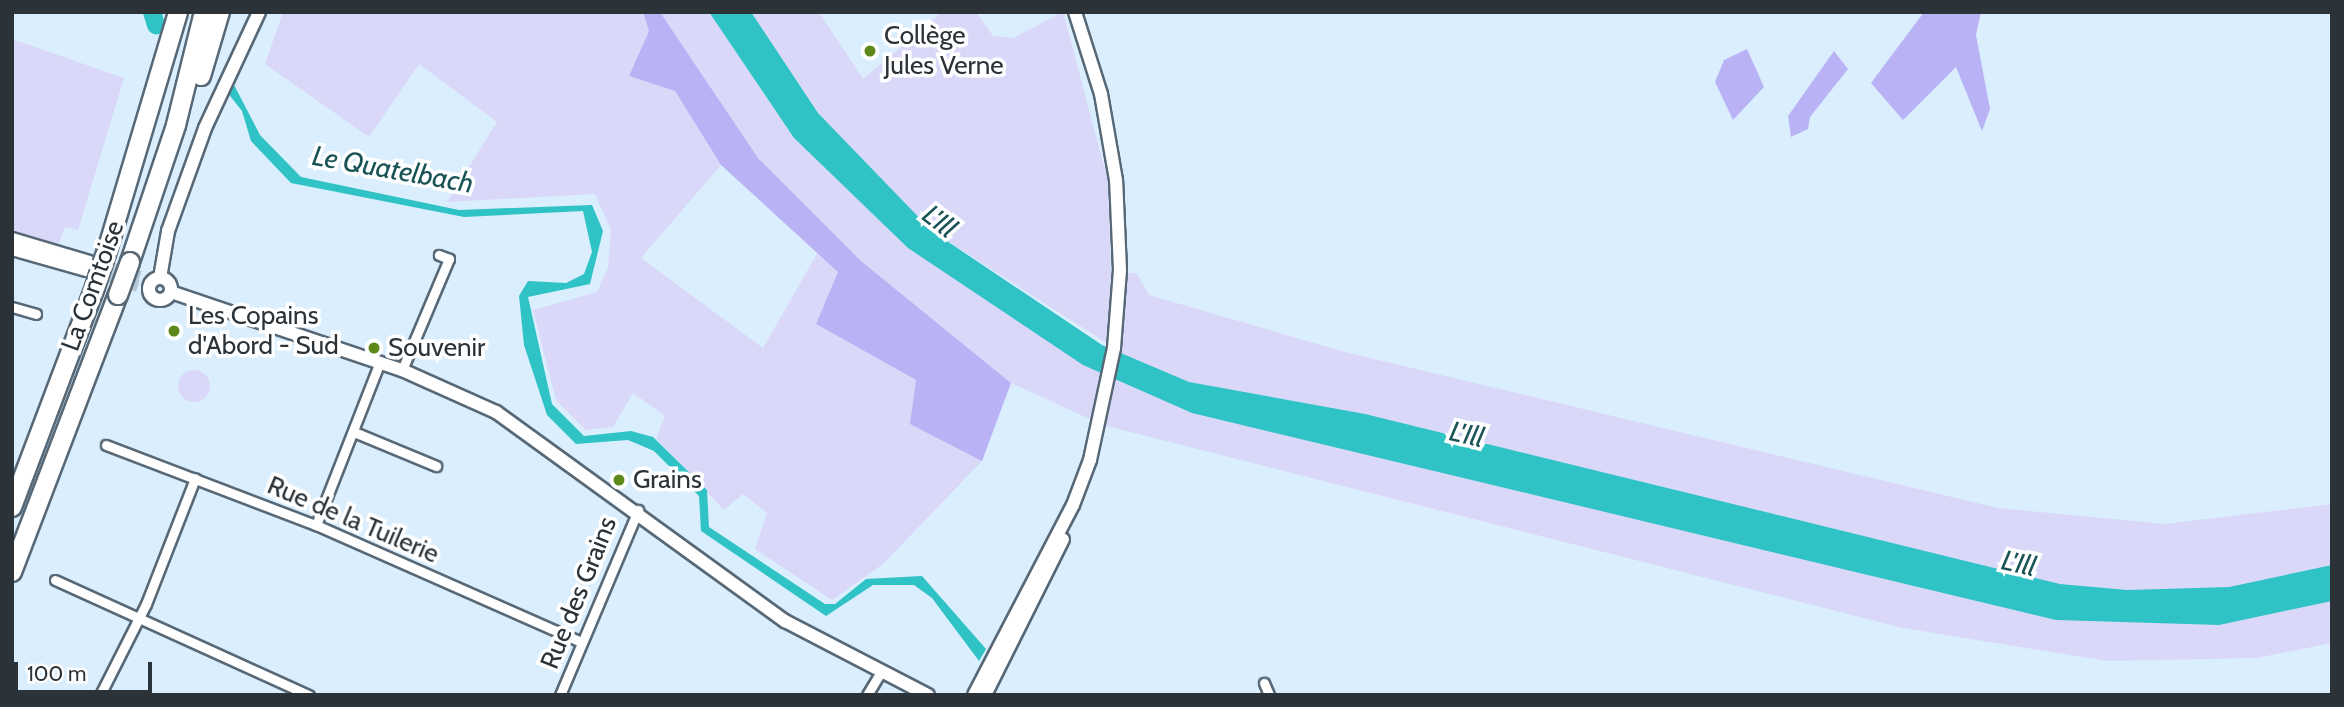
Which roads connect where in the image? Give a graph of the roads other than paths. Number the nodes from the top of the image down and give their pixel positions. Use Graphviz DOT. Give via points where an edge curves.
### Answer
graph roads {
  1 [pos="178,12"];
  2 [pos="204,12"];
  3 [pos="220,12"];
  4 [pos="259,12"];
  5 [pos="1075,12"];
  6 [pos="176,125"];
  7 [pos="12,239"];
  8 [pos="12,249"];
  9 [pos="439,255"];
  10 [pos="148,282"];
  11 [pos="171,292"];
  12 [pos="12,306"];
  13 [pos="36,314"];
  14 [pos="380,362"];
  15 [pos="402,370"];
  16 [pos="354,432"];
  17 [pos="106,444"];
  18 [pos="436,466"];
  19 [pos="195,478"];
  20 [pos="12,507"];
  21 [pos="638,509"];
  22 [pos="316,525"];
  23 [pos="12,572"];
  24 [pos="55,580"];
  25 [pos="136,616"];
  26 [pos="581,642"];
  27 [pos="880,673"];
  28 [pos="988,677"];
  29 [pos="1264,683"];
  30 [pos="911,691"];
  31 [pos="100,695"];
  32 [pos="309,695"];
  33 [pos="560,695"];
  34 [pos="867,695"];
  35 [pos="928,695"];
  36 [pos="974,695"];
  37 [pos="985,695"];
  38 [pos="1269,695"];
  1 -- 20 [label="highway, La Comtoise, bridge" via="95,287"];
  2 -- 6 [label="highway, La Comtoise"];
  3 -- 6 [label="highway" via="200,78"];
  4 -- 10 [label="main road" via="219,94"];
  5 -- 28 [label="main road" via="1101,94 1114,169 1118,301 1100,419 1073,505"];
  6 -- 23 [label="highway, La Comtoise, bridge" via="118,295"];
  7 -- 8 [label="main road" via="88,266"];
  9 -- 15 [label="street" via="449,259"];
  10 -- 11 [label="main road"];
  10 -- 11 [label="main road" via="160,300"];
  11 -- 14 [label="main road"];
  12 -- 13 [label="street"];
  14 -- 15 [label="main road"];
  14 -- 16 [label="street"];
  15 -- 21 [label="main road" via="496,412"];
  16 -- 18 [label="street"];
  16 -- 22 [label="street"];
  17 -- 19 [label="street, Rue de la Tuilerie"];
  19 -- 22 [label="street, Rue de la Tuilerie"];
  19 -- 25 [label="street"];
  21 -- 26 [label="street, Rue des Grains"];
  21 -- 27 [label="main road" via="761,606"];
  22 -- 26 [label="street, Rue de la Tuilerie"];
  24 -- 25 [label="street"];
  25 -- 31 [label="street"];
  25 -- 32 [label="street"];
  26 -- 33 [label="street, Rue des Grains"];
  27 -- 30 [label="main road"];
  27 -- 34 [label="street"];
  28 -- 36 [label="main road"];
  28 -- 37 [label="main road"];
  29 -- 38 [label="street"];
  30 -- 35 [label="main road"];
}
